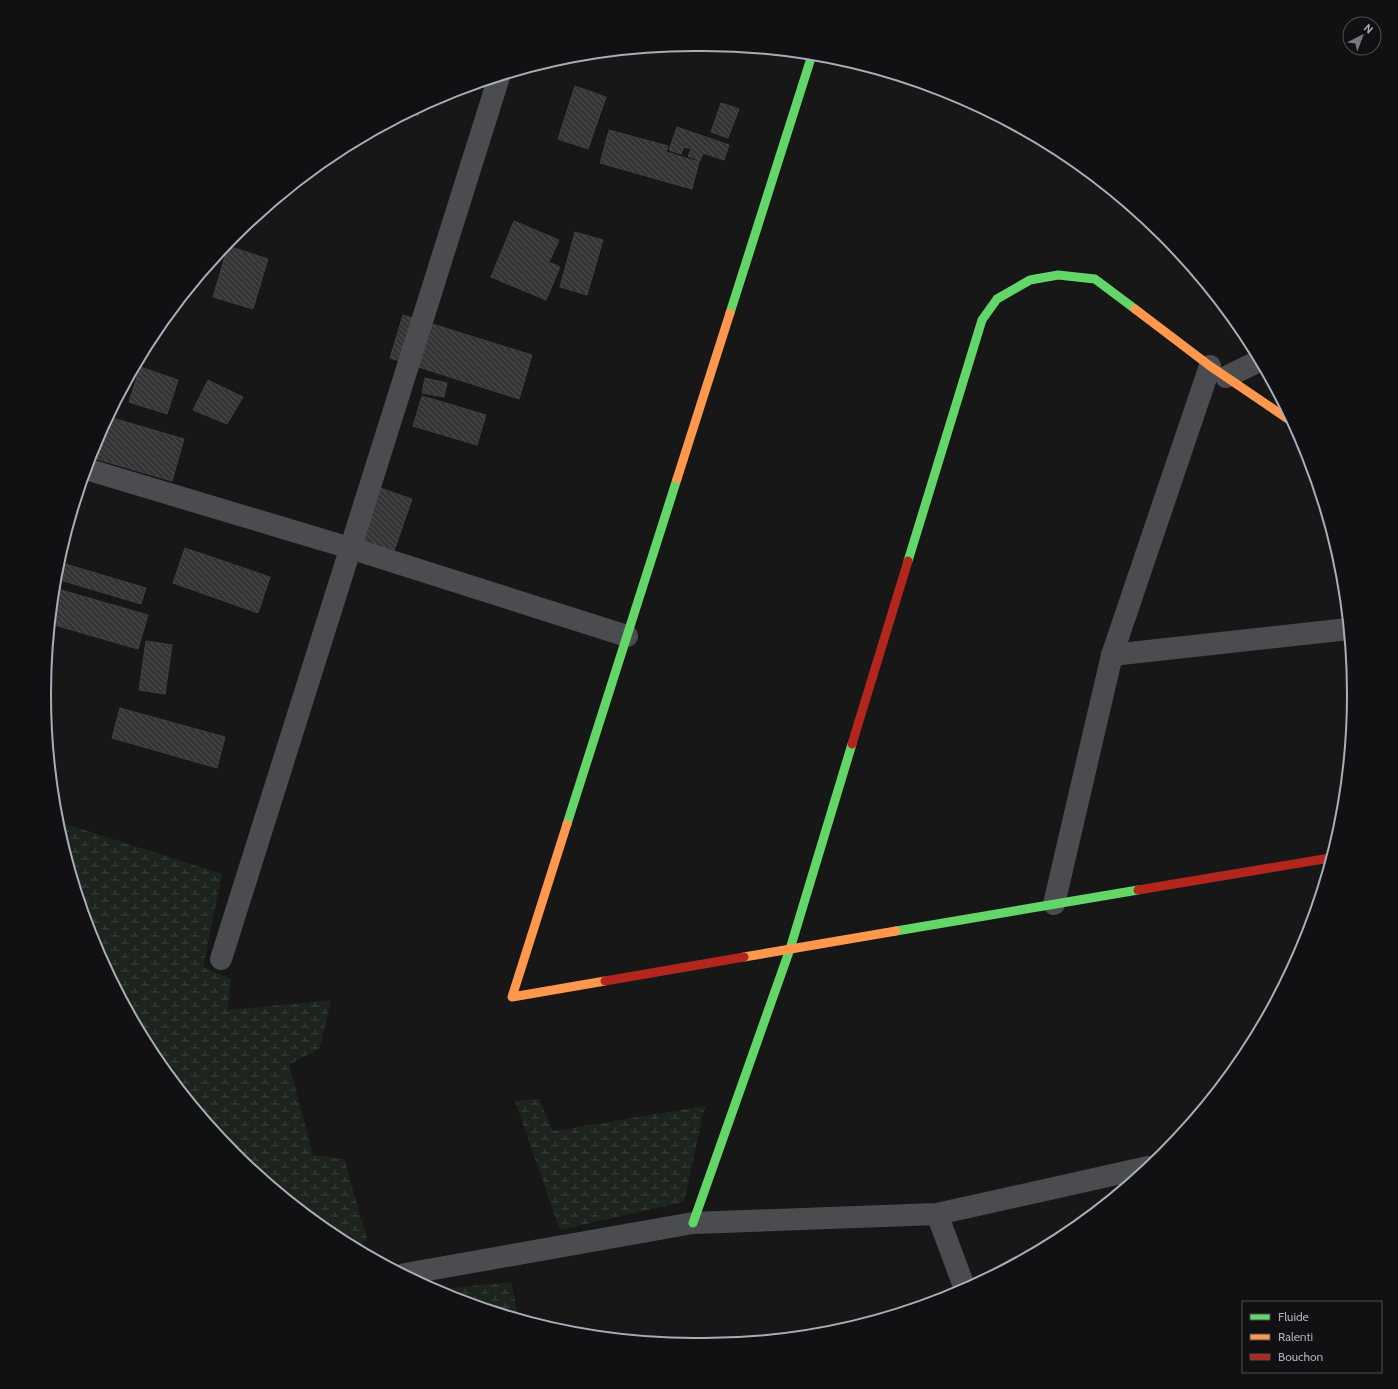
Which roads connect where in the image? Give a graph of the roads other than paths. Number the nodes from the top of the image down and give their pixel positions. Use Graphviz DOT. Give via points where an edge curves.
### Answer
graph roads {
  1 [pos="810,60"];
  2 [pos="497,82"];
  3 [pos="1254,362"];
  4 [pos="1218,371"];
  5 [pos="1284,416"];
  6 [pos="92,471"];
  7 [pos="350,548"];
  8 [pos="1343,630"];
  9 [pos="627,636"];
  10 [pos="1112,655"];
  11 [pos="1326,859"];
  12 [pos="1054,904"];
  13 [pos="790,949"];
  14 [pos="221,959"];
  15 [pos="1138,1169"];
  16 [pos="937,1214"];
  17 [pos="693,1223"];
  18 [pos="412,1273"];
  19 [pos="963,1283"];
  1 -- 9 [label="street"];
  2 -- 7 [label="street"];
  3 -- 4 [label="street"];
  4 -- 5 [label="street"];
  4 -- 10 [label="street"];
  4 -- 13 [label="street" via="1095,279 1058,275 1030,280 997,299 982,320"];
  6 -- 7 [label="street"];
  7 -- 9 [label="street"];
  7 -- 14 [label="street"];
  8 -- 10 [label="street"];
  9 -- 13 [label="street" via="512,997"];
  10 -- 12 [label="street"];
  11 -- 12 [label="street"];
  12 -- 13 [label="street"];
  13 -- 17 [label="street"];
  15 -- 16 [label="street"];
  16 -- 17 [label="street"];
  16 -- 19 [label="street"];
  17 -- 18 [label="street"];
}
